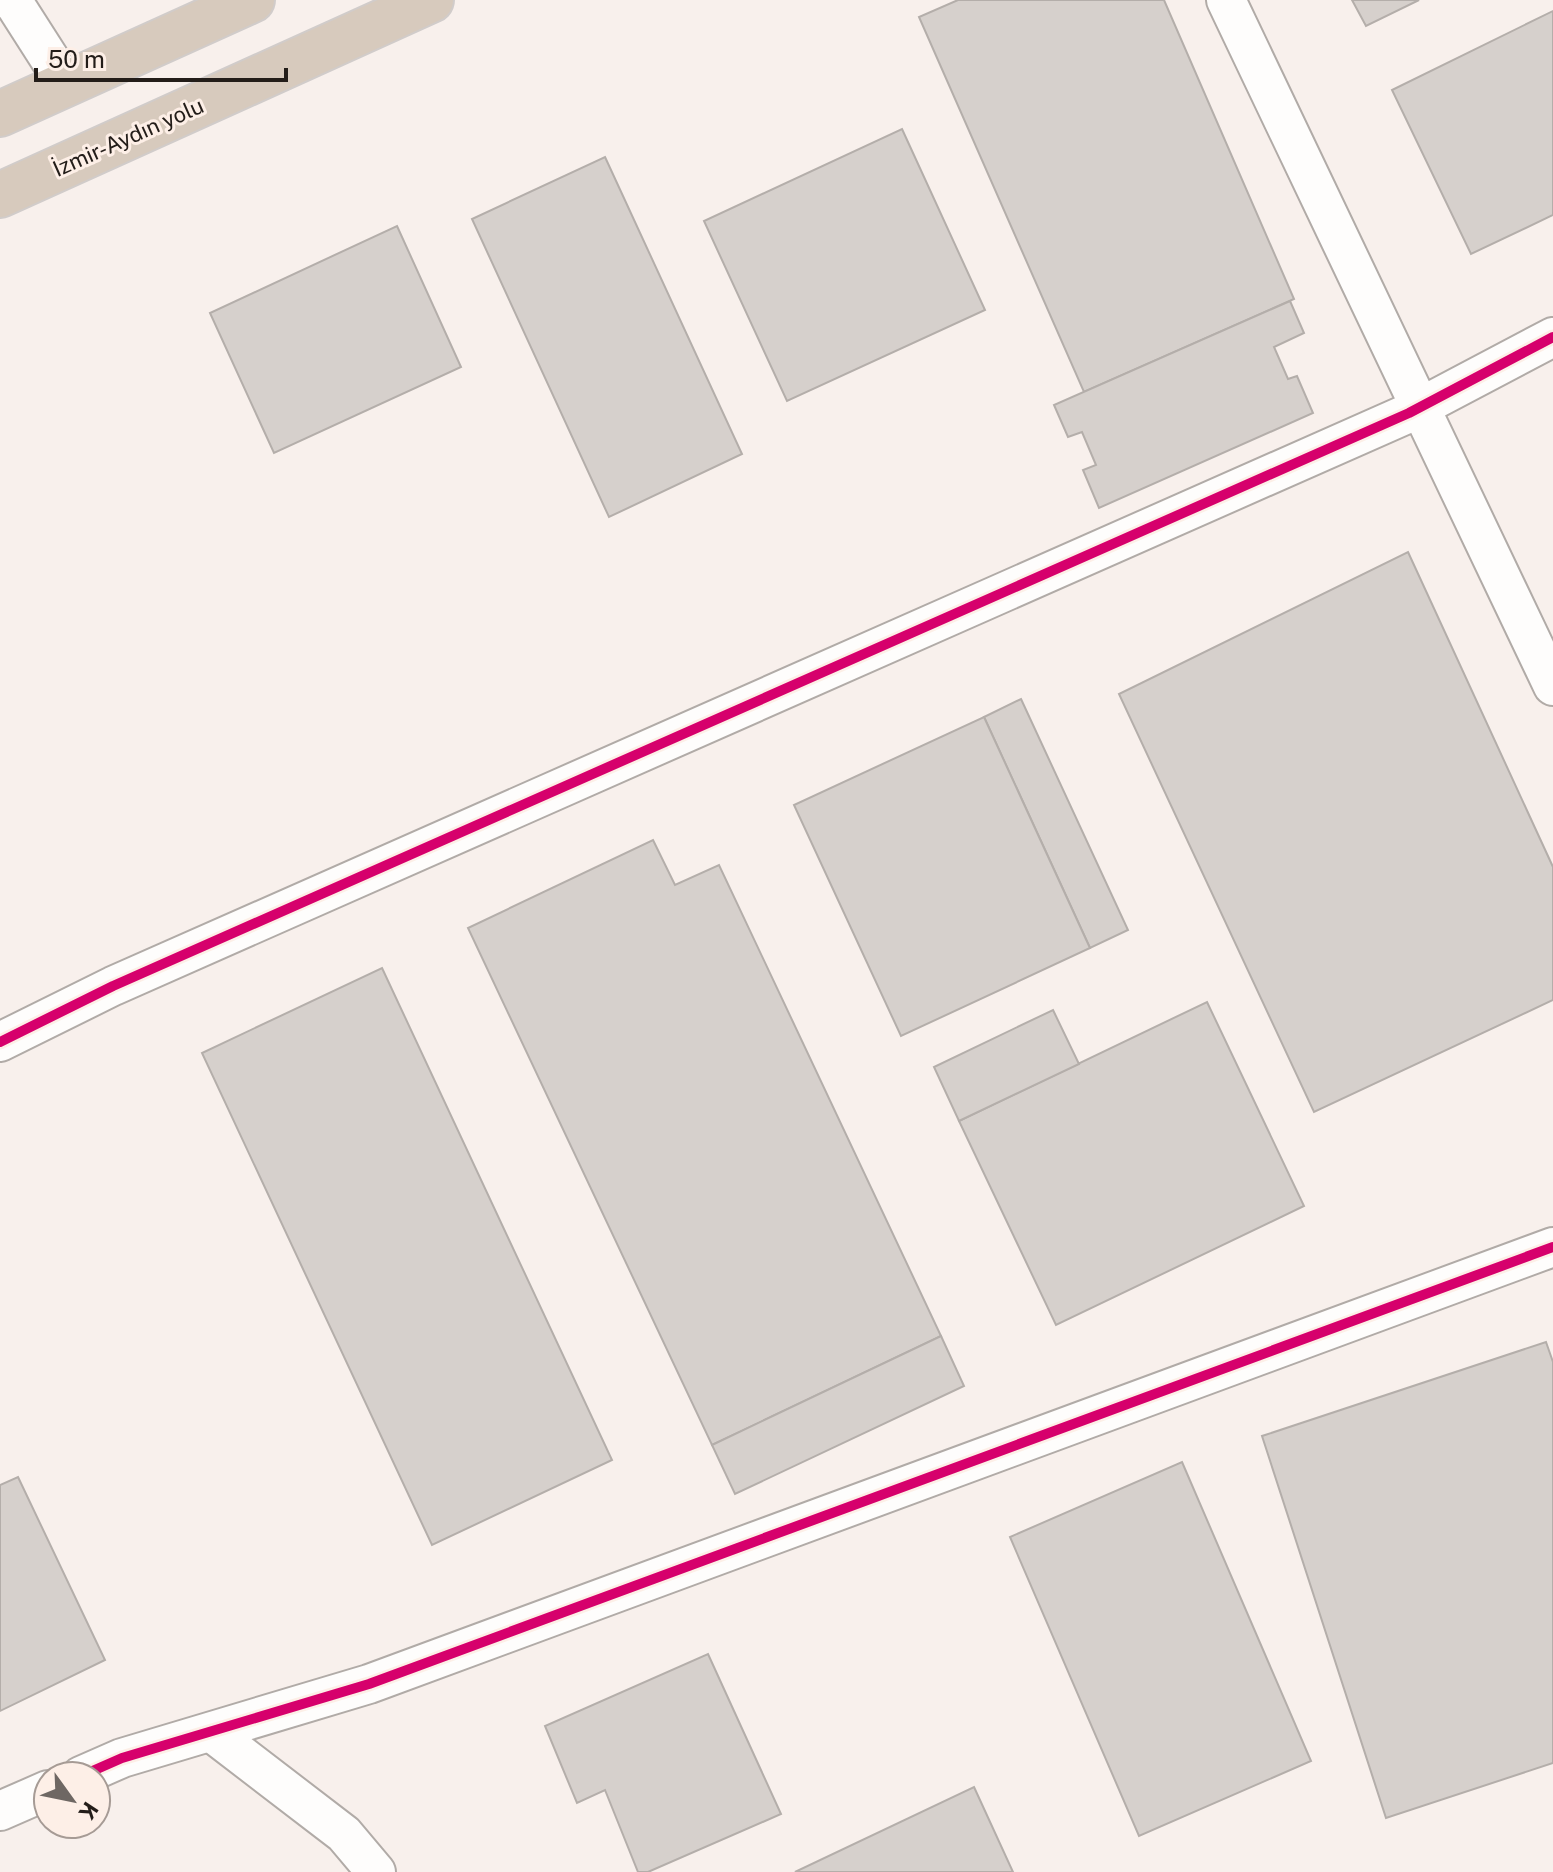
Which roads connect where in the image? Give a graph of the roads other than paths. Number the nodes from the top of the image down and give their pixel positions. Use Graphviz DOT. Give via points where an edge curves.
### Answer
graph roads {
  1 [pos="12,0"];
  2 [pos="252,0"];
  3 [pos="431,0"];
  4 [pos="1226,0"];
  5 [pos="67,86"];
  6 [pos="0,114"];
  7 [pos="0,195"];
  8 [pos="1553,337"];
  9 [pos="1421,407"];
  10 [pos="1553,686"];
  11 [pos="0,1042"];
  12 [pos="1553,1247"];
  13 [pos="211,1732"];
  14 [pos="112,1762"];
  15 [pos="32,1797"];
  16 [pos="0,1811"];
  17 [pos="376,1872"];
  1 -- 5 [label="street"];
  2 -- 5 [label="highway"];
  3 -- 7 [label="highway, İzmir-Aydın yolu"];
  4 -- 9 [label="street"];
  5 -- 6 [label="highway"];
  8 -- 9 [label="street"];
  9 -- 10 [label="street"];
  9 -- 11 [label="street" via="113,986"];
  12 -- 13 [label="street" via="369,1684"];
  13 -- 14 [label="street"];
  13 -- 17 [label="street" via="344,1834"];
  15 -- 16 [label="street"];
}
